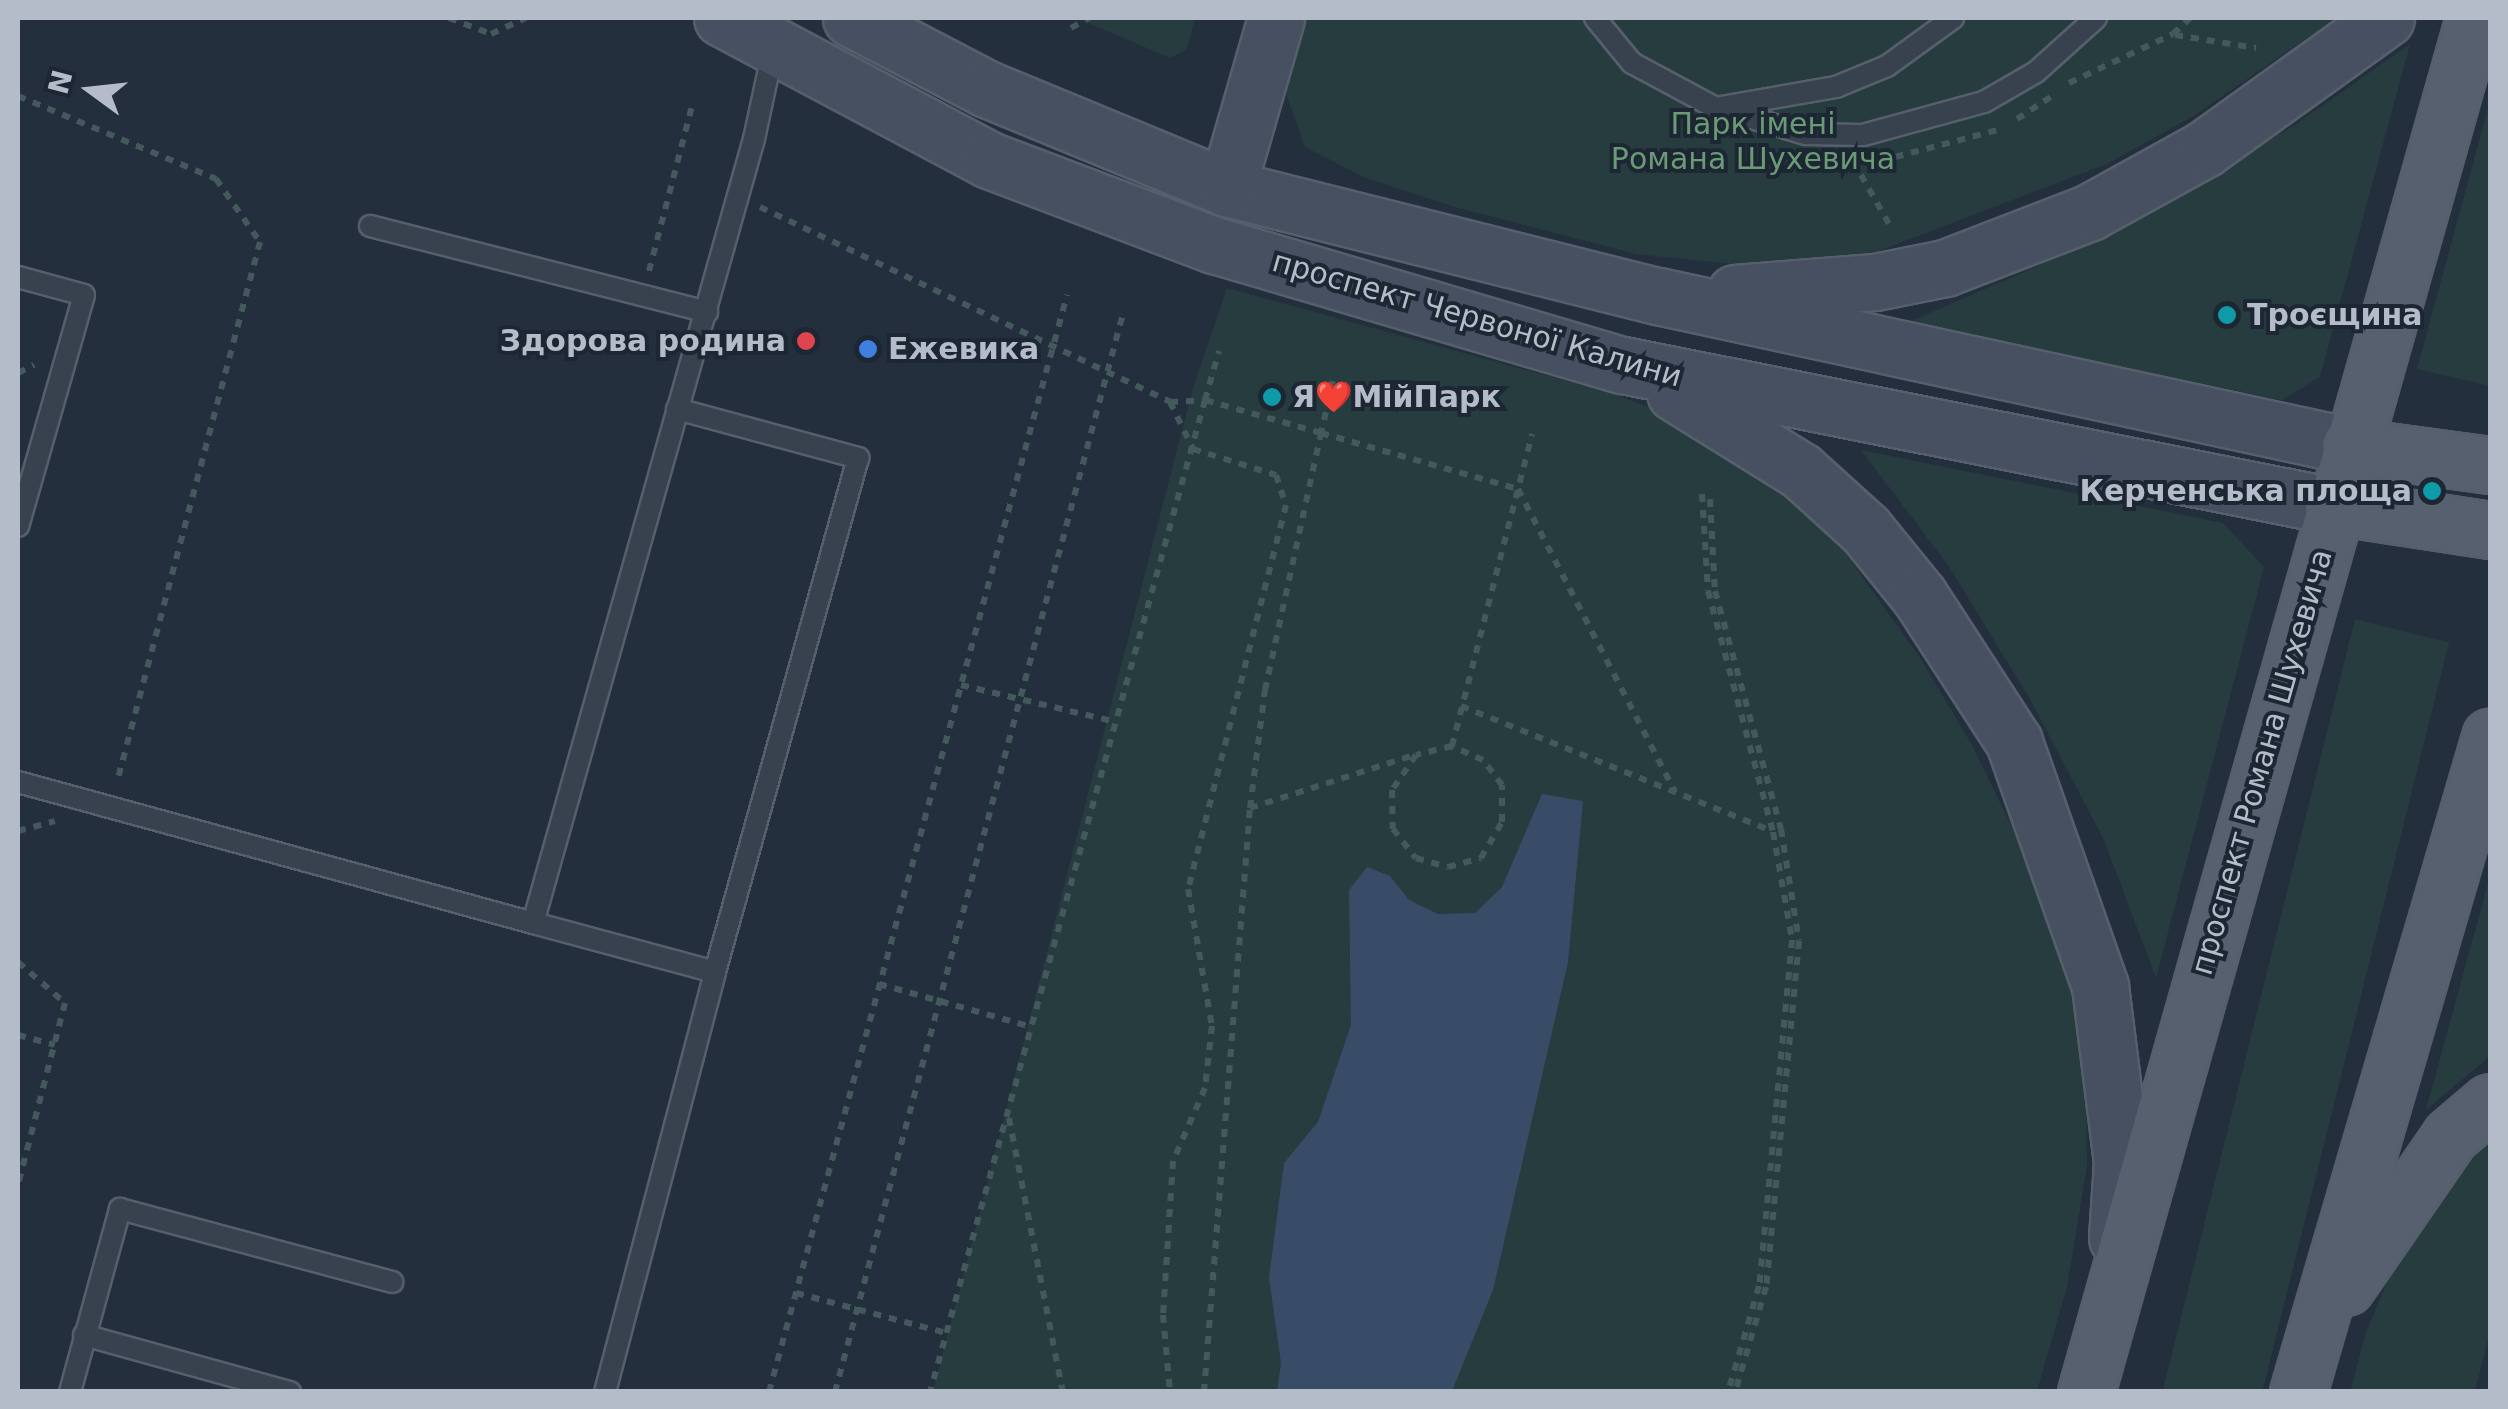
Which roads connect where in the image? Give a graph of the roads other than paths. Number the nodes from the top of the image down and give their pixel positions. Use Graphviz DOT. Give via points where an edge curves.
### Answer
graph roads {
  1 [pos="722,18"];
  2 [pos="851,18"];
  3 [pos="1276,18"];
  4 [pos="1595,18"];
  5 [pos="1953,18"];
  6 [pos="2096,18"];
  7 [pos="2386,18"];
  8 [pos="2474,18"];
  9 [pos="772,50"];
  10 [pos="1714,108"];
  11 [pos="1228,188"];
  12 [pos="370,226"];
  13 [pos="18,276"];
  14 [pos="1658,296"];
  15 [pos="706,312"];
  16 [pos="1623,365"];
  17 [pos="677,409"];
  18 [pos="2350,446"];
  19 [pos="2490,465"];
  20 [pos="2334,506"];
  21 [pos="18,526"];
  22 [pos="2490,530"];
  23 [pos="2490,737"];
  24 [pos="18,782"];
  25 [pos="534,924"];
  26 [pos="715,972"];
  27 [pos="2490,1102"];
  28 [pos="392,1282"];
  29 [pos="2113,1298"];
  30 [pos="84,1336"];
  31 [pos="2312,1340"];
  32 [pos="70,1392"];
  33 [pos="290,1392"];
  34 [pos="605,1392"];
  35 [pos="2086,1392"];
  36 [pos="2298,1392"];
  1 -- 9 [label="main road, проспект Червоної Калини"];
  2 -- 11 [label="main road, проспект Червоної Калини" via="986,89"];
  3 -- 11 [label="main road"];
  4 -- 10 [label="lane" via="1632,63"];
  5 -- 10 [label="lane" via="1887,66 1836,87"];
  6 -- 10 [label="lane" via="2036,72 1984,102 1862,135 1806,134"];
  7 -- 14 [label="main road" via="2204,149 2090,212 1993,252 1875,282"];
  8 -- 18 [label="main road, проспект Романа Шухевича"];
  9 -- 15 [label="lane"];
  9 -- 16 [label="main road, проспект Червоної Калини" via="988,160 1130,216"];
  11 -- 14 [label="main road, проспект Червоної Калини"];
  12 -- 15 [label="lane"];
  13 -- 21 [label="lane" via="84,296"];
  14 -- 18 [label="main road, проспект Червоної Калини"];
  15 -- 17 [label="lane"];
  16 -- 20 [label="main road, проспект Червоної Калини"];
  16 -- 29 [label="main road" via="1737,426 1802,470 1866,528 1920,597 2014,742 2100,986 2122,1162"];
  17 -- 25 [label="lane"];
  17 -- 26 [label="lane" via="858,458"];
  18 -- 19 [label="main road"];
  18 -- 20 [label="main road, проспект Романа Шухевича"];
  20 -- 22 [label="main road"];
  20 -- 29 [label="main road, проспект Романа Шухевича"];
  23 -- 31 [label="main road"];
  24 -- 25 [label="lane"];
  25 -- 26 [label="lane"];
  26 -- 34 [label="lane"];
  27 -- 31 [label="main road" via="2450,1136"];
  28 -- 30 [label="lane" via="120,1209"];
  29 -- 35 [label="main road, проспект Романа Шухевича"];
  30 -- 32 [label="lane"];
  30 -- 33 [label="lane"];
  31 -- 36 [label="main road"];
}
